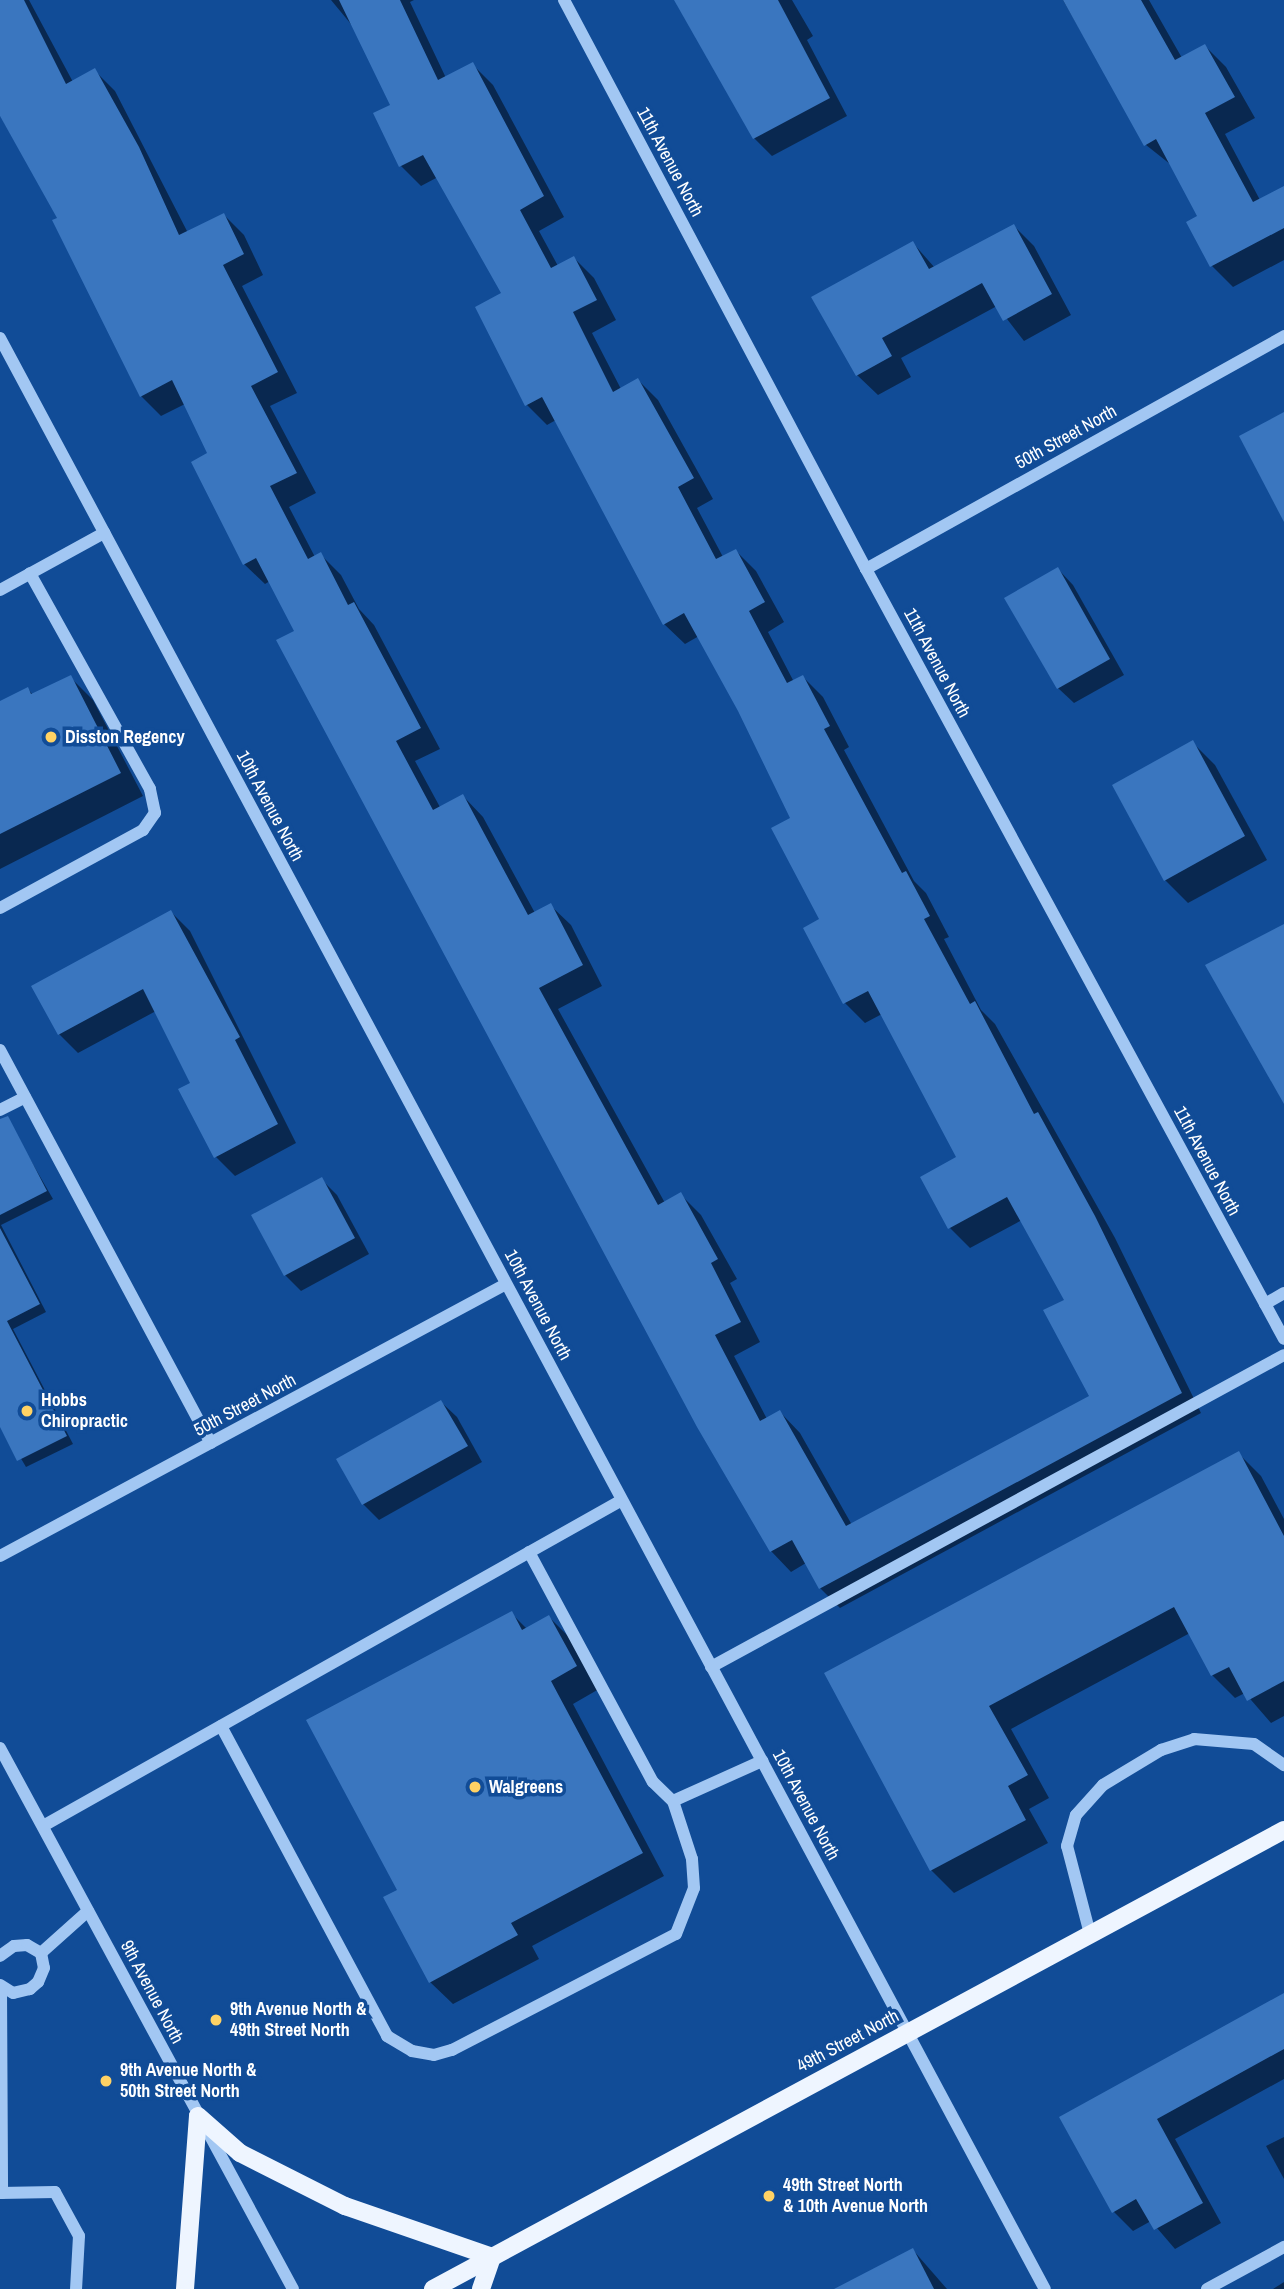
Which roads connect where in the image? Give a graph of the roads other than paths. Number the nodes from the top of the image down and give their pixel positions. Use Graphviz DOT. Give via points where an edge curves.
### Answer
graph roads {
  1 [pos="564,0"];
  2 [pos="1284,336"];
  3 [pos="0,338"];
  4 [pos="104,533"];
  5 [pos="866,569"];
  6 [pos="30,573"];
  7 [pos="0,590"];
  8 [pos="0,908"];
  9 [pos="0,1051"];
  10 [pos="25,1097"];
  11 [pos="0,1111"];
  12 [pos="506,1284"];
  13 [pos="1284,1293"];
  14 [pos="1265,1304"];
  15 [pos="1284,1339"];
  16 [pos="1284,1355"];
  17 [pos="211,1443"];
  18 [pos="622,1500"];
  19 [pos="529,1552"];
  20 [pos="0,1556"];
  21 [pos="711,1667"];
  22 [pos="221,1726"];
  23 [pos="0,1748"];
  24 [pos="762,1761"];
  25 [pos="1284,1765"];
  26 [pos="673,1801"];
  27 [pos="43,1826"];
  28 [pos="1284,1830"];
  29 [pos="88,1911"];
  30 [pos="1090,1934"];
  31 [pos="41,1953"];
  32 [pos="0,1956"];
  33 [pos="1,1986"];
  34 [pos="908,2033"];
  35 [pos="198,2116"];
  36 [pos="1,2193"];
  37 [pos="1284,2247"];
  38 [pos="492,2257"];
  39 [pos="76,2289"];
  40 [pos="185,2289"];
  41 [pos="293,2289"];
  42 [pos="433,2289"];
  43 [pos="481,2289"];
  44 [pos="1045,2289"];
  45 [pos="1207,2289"];
  1 -- 5 [label="street, 11th Avenue North"];
  2 -- 5 [label="street, 50th Street North"];
  3 -- 4 [label="street, 10th Avenue North"];
  4 -- 6 [label="street"];
  4 -- 12 [label="street, 10th Avenue North"];
  5 -- 14 [label="street, 11th Avenue North"];
  6 -- 7 [label="street"];
  6 -- 8 [label="street" via="150,789 155,813 143,830"];
  9 -- 10 [label="street"];
  10 -- 11 [label="street"];
  10 -- 17 [label="street"];
  12 -- 17 [label="street, 50th Street North"];
  12 -- 18 [label="street, 10th Avenue North"];
  13 -- 14 [label="street"];
  14 -- 15 [label="street, 11th Avenue North"];
  16 -- 21 [label="street"];
  17 -- 20 [label="street, 50th Street North"];
  18 -- 19 [label="street"];
  18 -- 21 [label="street, 10th Avenue North"];
  19 -- 22 [label="street"];
  19 -- 26 [label="street" via="653,1782"];
  21 -- 24 [label="street, 10th Avenue North"];
  22 -- 26 [label="street" via="387,2036 412,2052 434,2055 452,2050 676,1934 694,1888 692,1859"];
  22 -- 27 [label="street"];
  23 -- 27 [label="street, 9th Avenue North"];
  24 -- 26 [label="street"];
  24 -- 34 [label="street, 10th Avenue North"];
  25 -- 30 [label="street" via="1254,1744 1194,1739 1161,1749 1103,1785 1076,1815 1067,1846"];
  27 -- 29 [label="street, 9th Avenue North"];
  28 -- 30 [label="main road, 49th Street North"];
  29 -- 31 [label="street"];
  29 -- 35 [label="street, 9th Avenue North"];
  30 -- 34 [label="main road, 49th Street North"];
  31 -- 32 [label="street" via="26,1945"];
  31 -- 33 [label="street" via="44,1968 38,1982 13,1993"];
  33 -- 36 [label="street"];
  34 -- 38 [label="main road, 49th Street North"];
  34 -- 44 [label="street, 10th Avenue North"];
  35 -- 38 [label="main road" via="240,2153 345,2206"];
  35 -- 40 [label="main road"];
  35 -- 41 [label="street, 9th Avenue North"];
  36 -- 39 [label="street" via="55,2192 79,2236"];
  37 -- 45 [label="street"];
  38 -- 42 [label="main road, 49th Street North"];
  38 -- 43 [label="main road"];
}
